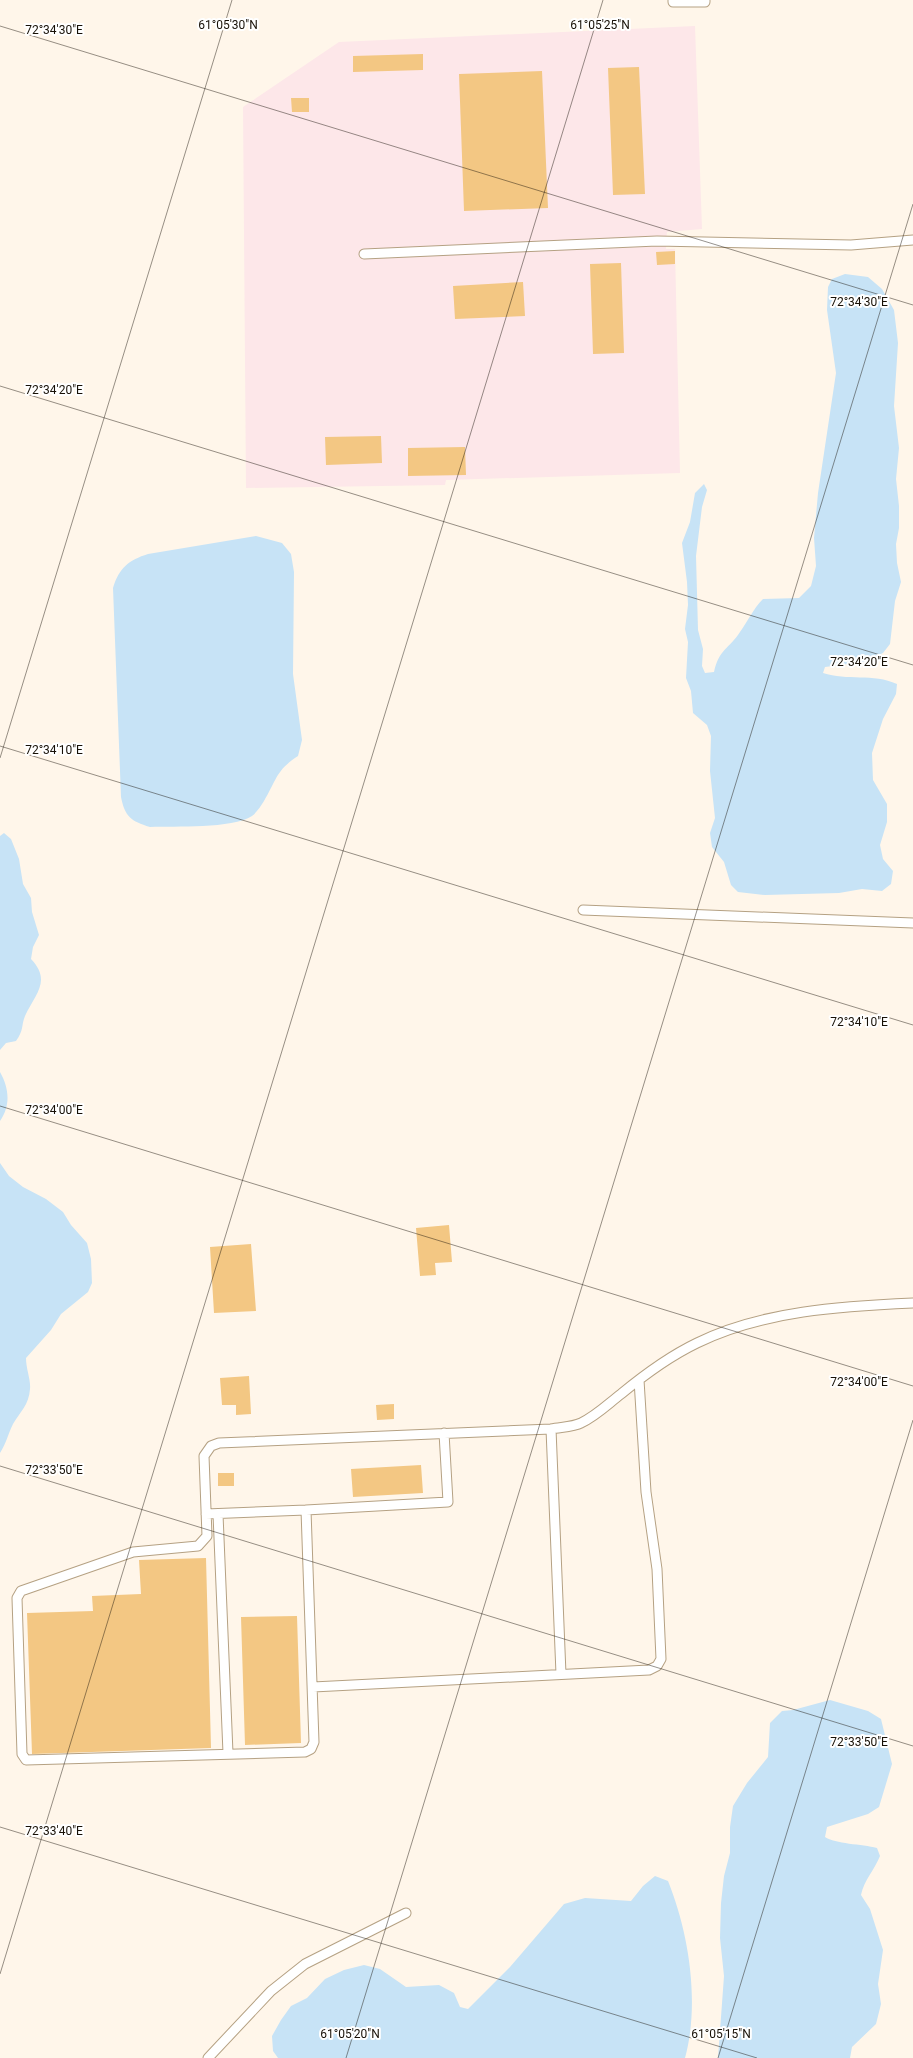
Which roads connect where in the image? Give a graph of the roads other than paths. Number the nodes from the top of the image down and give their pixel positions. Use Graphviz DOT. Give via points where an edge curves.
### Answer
graph roads {
  1 [pos="673,0"];
  2 [pos="705,0"];
  3 [pos="913,240"];
  4 [pos="364,254"];
  5 [pos="583,910"];
  6 [pos="913,923"];
  7 [pos="913,1303"];
  8 [pos="639,1380"];
  9 [pos="551,1429"];
  10 [pos="444,1433"];
  11 [pos="306,1510"];
  12 [pos="206,1514"];
  13 [pos="218,1514"];
  14 [pos="561,1674"];
  15 [pos="313,1687"];
  16 [pos="228,1754"];
  17 [pos="406,1914"];
  18 [pos="208,2058"];
  1 -- 2 [label="lane"];
  3 -- 4 [label="lane" via="851,245 657,241"];
  5 -- 6 [label="lane"];
  7 -- 8 [label="lane" via="822,1310 729,1329 696,1343"];
  8 -- 9 [label="lane" via="580,1424"];
  8 -- 14 [label="lane" via="646,1492 657,1569 661,1659 649,1670"];
  9 -- 10 [label="lane"];
  9 -- 14 [label="lane"];
  10 -- 11 [label="lane" via="448,1502"];
  10 -- 12 [label="lane" via="219,1443 211,1446 204,1456"];
  11 -- 13 [label="lane"];
  11 -- 15 [label="lane"];
  12 -- 13 [label="lane"];
  12 -- 16 [label="lane" via="207,1536 198,1546 133,1552 21,1591 17,1598 22,1754 26,1760 34,1761"];
  13 -- 16 [label="lane"];
  14 -- 15 [label="lane"];
  15 -- 16 [label="lane" via="314,1742 311,1749 305,1752"];
  17 -- 18 [label="lane" via="305,1964 271,1991"];
}
